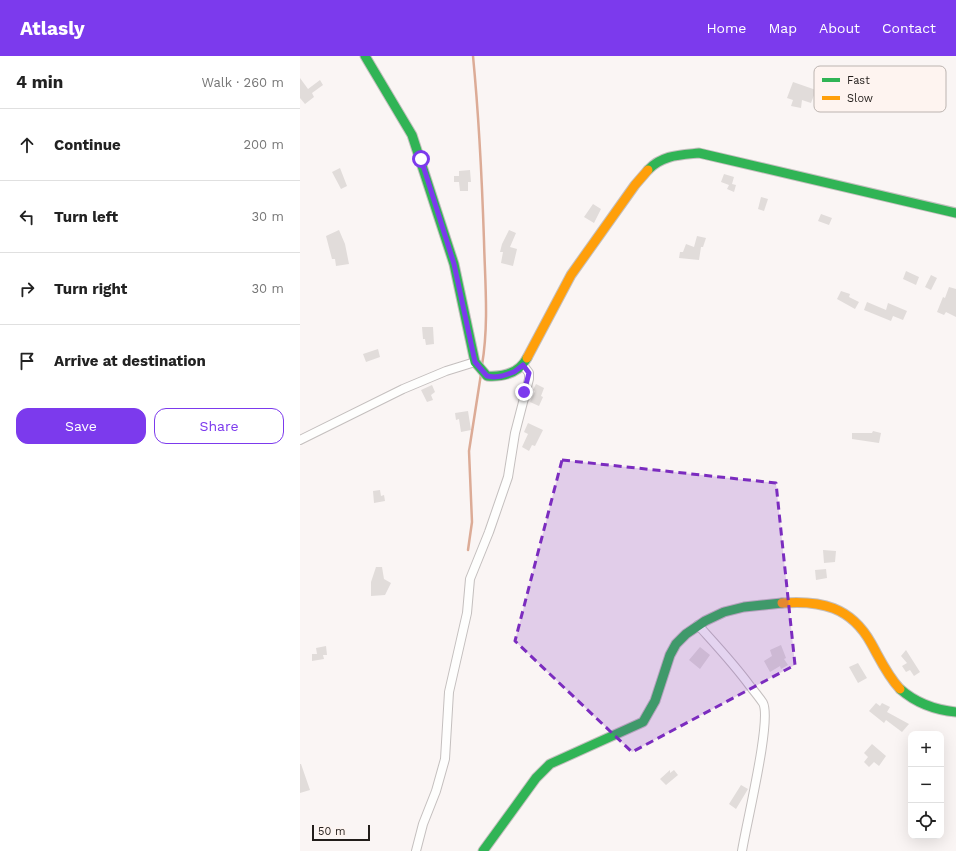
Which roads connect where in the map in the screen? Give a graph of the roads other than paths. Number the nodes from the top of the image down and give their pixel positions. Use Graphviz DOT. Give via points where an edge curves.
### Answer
graph roads {
  1 [pos="365,56"];
  2 [pos="956,214"];
  3 [pos="475,362"];
  4 [pos="523,365"];
  5 [pos="300,440"];
  6 [pos="698,625"];
  7 [pos="956,712"];
  8 [pos="416,851"];
  9 [pos="483,851"];
  10 [pos="742,851"];
  1 -- 3 [label="street" via="402,116 421,159 454,264"];
  2 -- 4 [label="street" via="699,153 672,156 655,163 634,186 571,275"];
  3 -- 4 [label="street" via="487,376 494,377 514,372"];
  3 -- 5 [label="street" via="403,389"];
  4 -- 8 [label="street" via="529,373 529,379 515,433 508,477 490,532 470,579 466,613 449,692 445,759"];
  6 -- 7 [label="street" via="720,612 734,608 804,602 836,608 848,614 861,627 888,675 911,698 943,711"];
  6 -- 9 [label="street" via="685,634 669,653 654,705 642,722 550,764 536,778"];
  6 -- 10 [label="street" via="744,678 763,703 765,710 759,761"];
}
